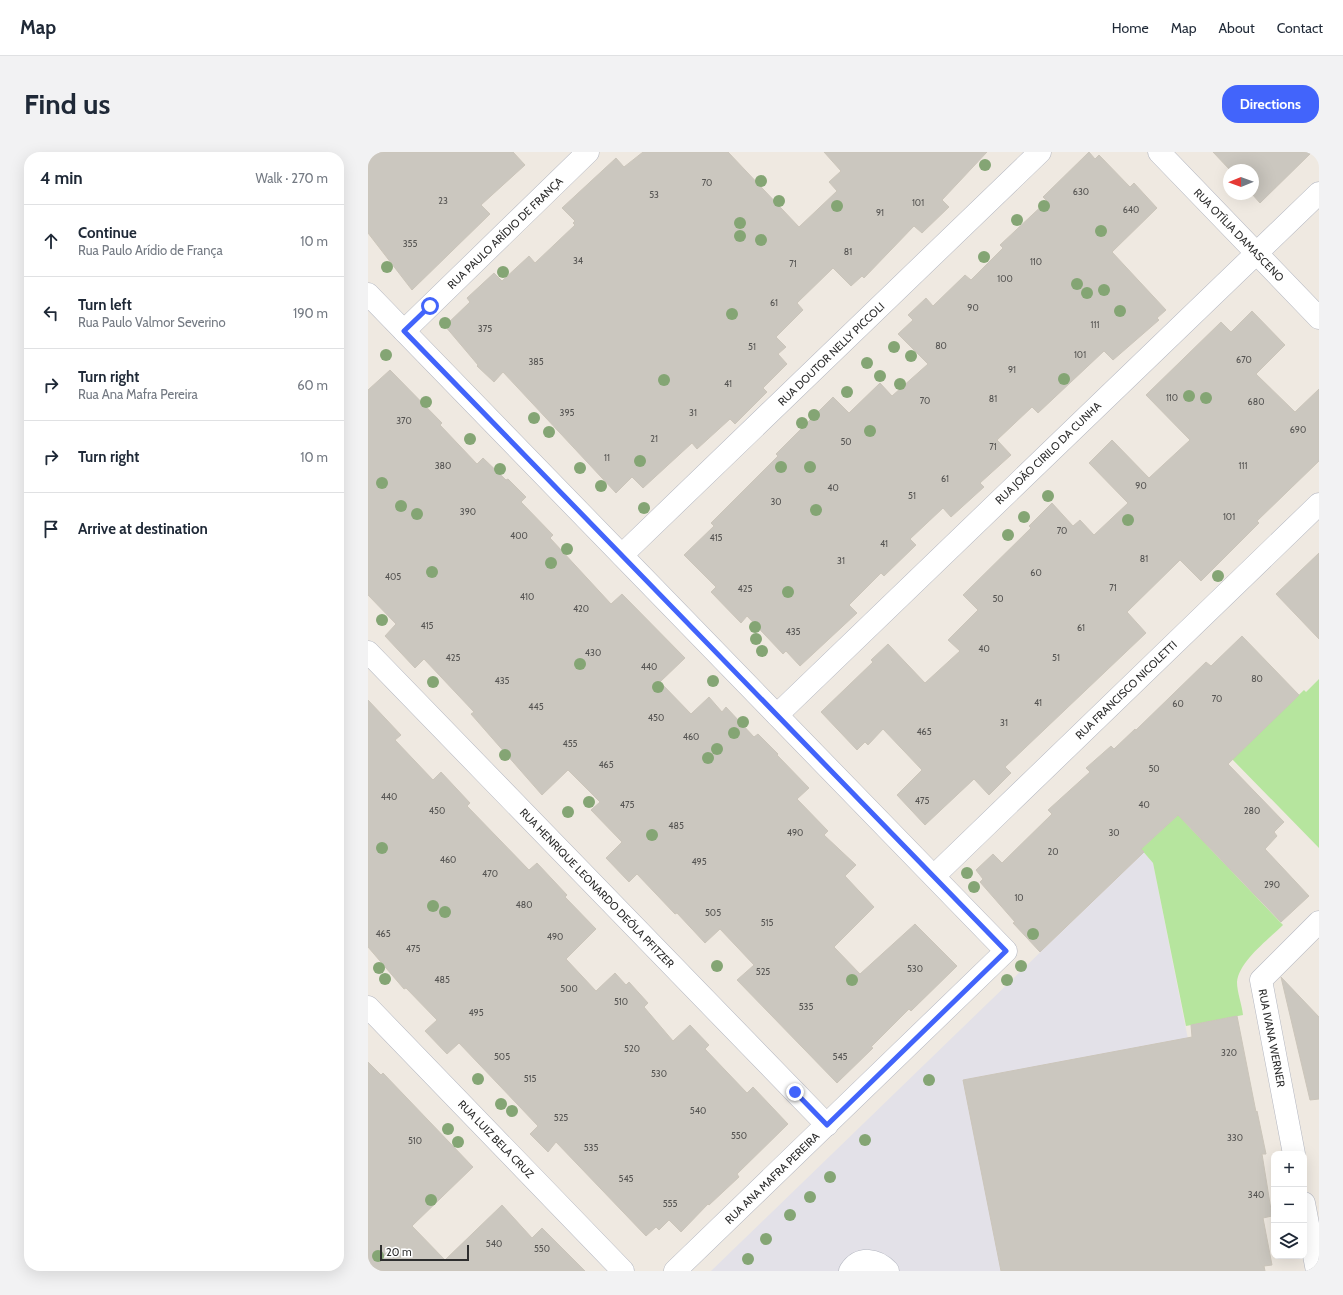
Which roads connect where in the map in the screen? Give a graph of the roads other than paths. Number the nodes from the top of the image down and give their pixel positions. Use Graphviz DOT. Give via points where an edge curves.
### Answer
graph roads {
  1 [pos="588,152"];
  2 [pos="1040,152"];
  3 [pos="1159,152"];
  4 [pos="1319,193"];
  5 [pos="1256,253"];
  6 [pos="368,294"];
  7 [pos="1319,318"];
  8 [pos="404,331"];
  9 [pos="1319,504"];
  10 [pos="622,555"];
  11 [pos="368,652"];
  12 [pos="777,715"];
  13 [pos="934,876"];
  14 [pos="1319,922"];
  15 [pos="368,1007"];
  16 [pos="827,1125"];
  17 [pos="1293,1151"];
  18 [pos="1307,1217"];
  19 [pos="1317,1262"];
  20 [pos="623,1271"];
  21 [pos="675,1271"];
  22 [pos="850,1271"];
  23 [pos="888,1271"];
  1 -- 8 [label="street, RUA PAULO ARÍDIO DE FRANÇA"];
  2 -- 10 [label="street, RUA DOUTOR NELLY PICCOLI"];
  3 -- 5 [label="street, RUA OTÍLIA DAMASCENO"];
  4 -- 5 [label="street, RUA JOÃO CIRILO DA CUNHA"];
  5 -- 7 [label="street, RUA OTÍLIA DAMASCENO"];
  5 -- 12 [label="street, RUA JOÃO CIRILO DA CUNHA"];
  6 -- 8 [label="street"];
  8 -- 10 [label="street"];
  9 -- 13 [label="street, RUA FRANCISCO NICOLETTI"];
  10 -- 12 [label="street"];
  11 -- 16 [label="street, RUA HENRIQUE LEONARDO DEÓLA PFITZER"];
  12 -- 13 [label="street"];
  13 -- 16 [label="street, RUA ANA MAFRA PEREIRA" via="1006,951"];
  14 -- 17 [label="street, RUA IVANA WERNER" via="1261,980"];
  15 -- 20 [label="street, RUA LUIZ BELA CRUZ"];
  16 -- 21 [label="street, RUA ANA MAFRA PEREIRA"];
  18 -- 19 [label="street"];
  22 -- 23 [label="street" via="857,1263 866,1260 882,1265"];
}
